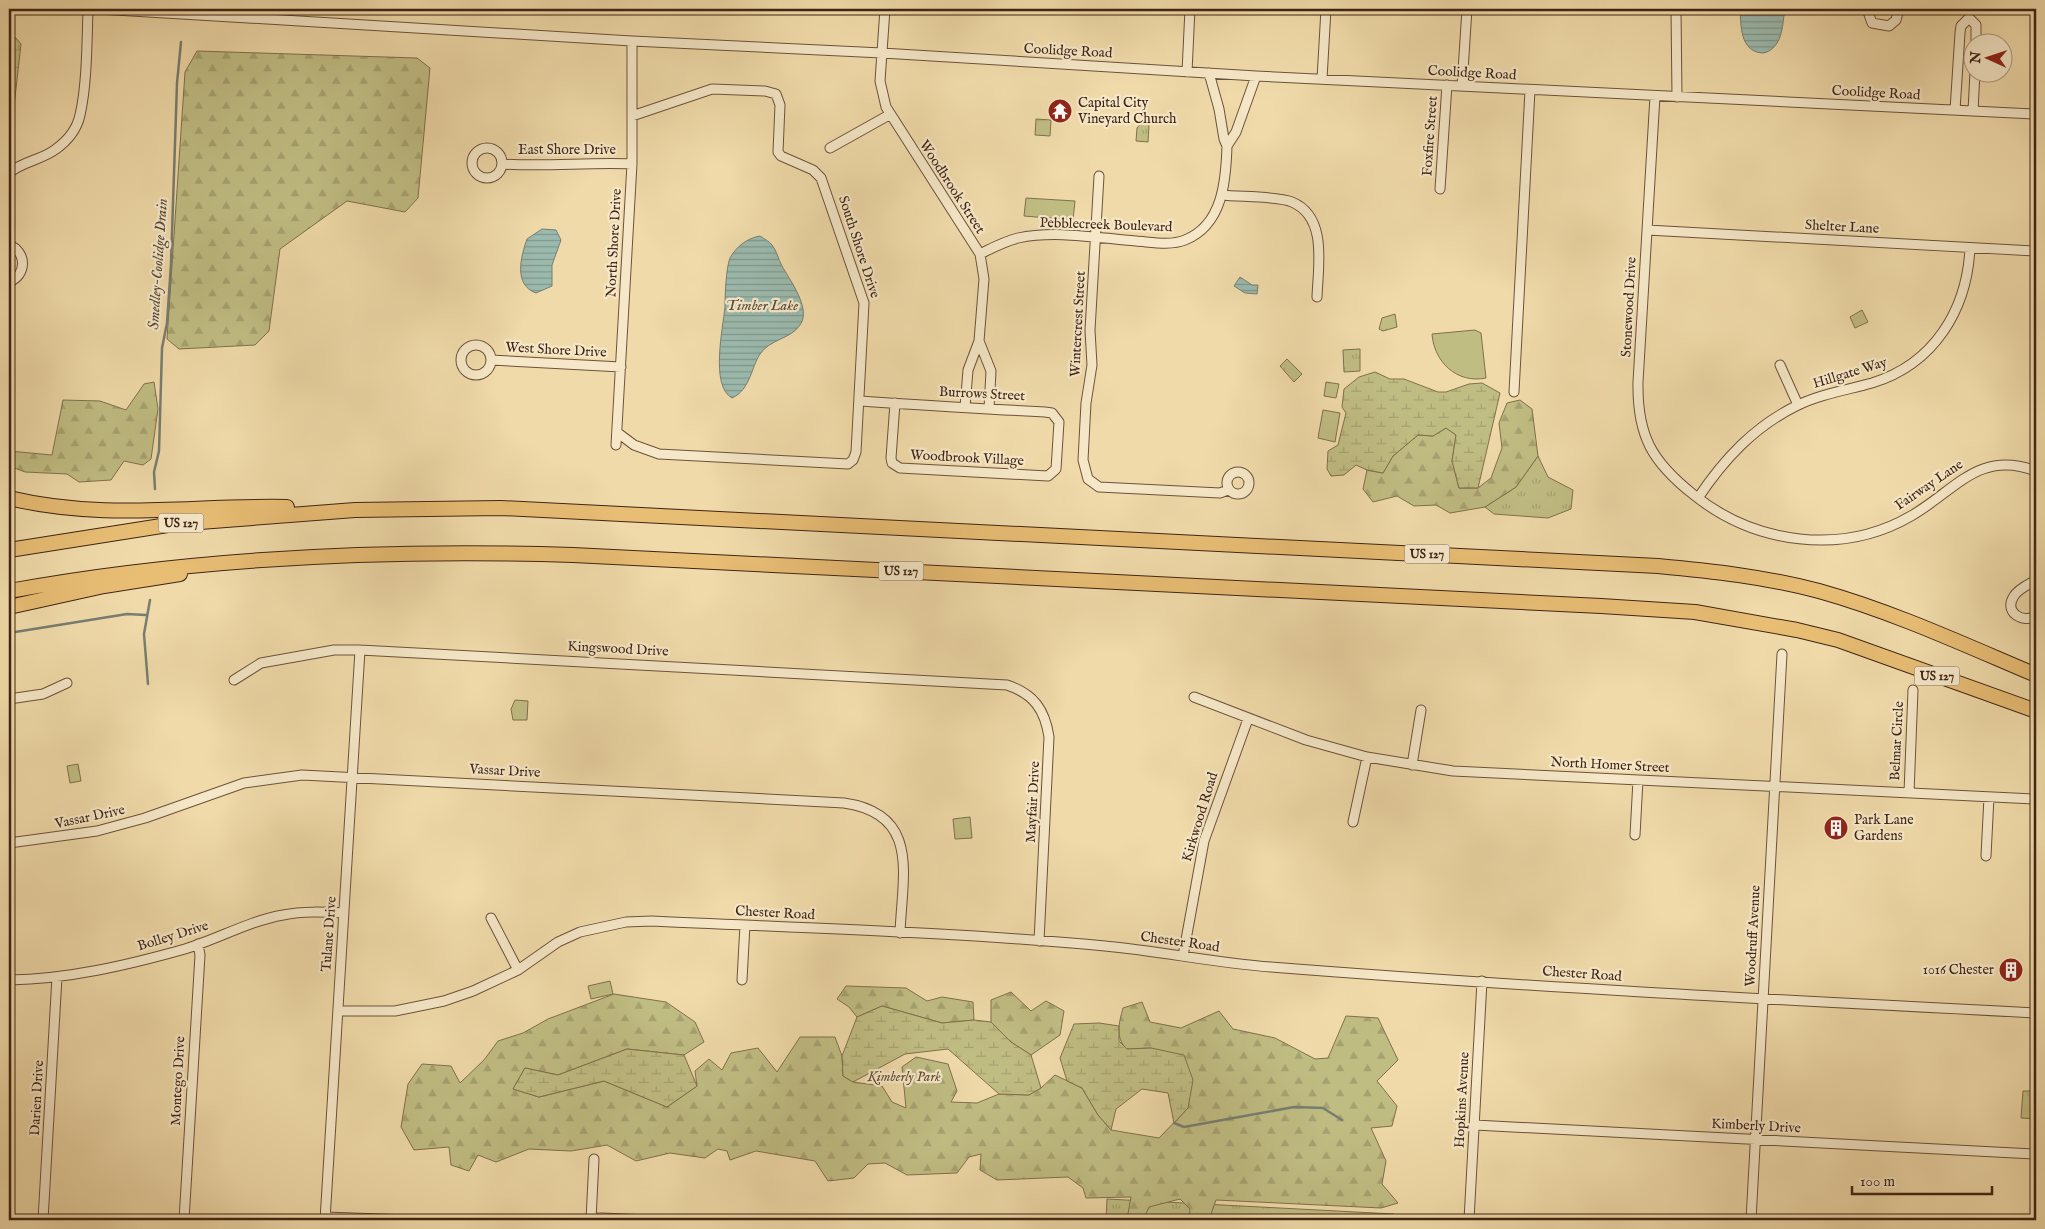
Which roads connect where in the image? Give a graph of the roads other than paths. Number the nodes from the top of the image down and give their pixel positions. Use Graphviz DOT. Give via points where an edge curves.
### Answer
graph roads {
  1 [pos="88,9"];
  2 [pos="98,9"];
  3 [pos="885,9"];
  4 [pos="1190,9"];
  5 [pos="1326,9"];
  6 [pos="1467,9"];
  7 [pos="1676,9"];
  8 [pos="1867,9"];
  9 [pos="1899,9"];
  10 [pos="1969,13"];
  11 [pos="1976,32"];
  12 [pos="632,41"];
  13 [pos="882,53"];
  14 [pos="1187,72"];
  15 [pos="1209,73"];
  16 [pos="1256,76"];
  17 [pos="1322,79"];
  18 [pos="1974,82"];
  19 [pos="1447,85"];
  20 [pos="1462,86"];
  21 [pos="1530,90"];
  22 [pos="1655,96"];
  23 [pos="1677,97"];
  24 [pos="1955,110"];
  25 [pos="1973,111"];
  26 [pos="2036,114"];
  27 [pos="889,115"];
  28 [pos="632,116"];
  29 [pos="1227,146"];
  30 [pos="830,148"];
  31 [pos="502,164"];
  32 [pos="632,164"];
  33 [pos="9,173"];
  34 [pos="1099,176"];
  35 [pos="1440,189"];
  36 [pos="1222,196"];
  37 [pos="1647,230"];
  38 [pos="1096,238"];
  39 [pos="9,245"];
  40 [pos="1970,248"];
  41 [pos="2036,251"];
  42 [pos="980,254"];
  43 [pos="9,282"];
  44 [pos="1317,297"];
  45 [pos="979,341"];
  46 [pos="490,360"];
  47 [pos="970,361"];
  48 [pos="990,363"];
  49 [pos="1780,365"];
  50 [pos="621,367"];
  51 [pos="1514,392"];
  52 [pos="860,402"];
  53 [pos="894,403"];
  54 [pos="1798,405"];
  55 [pos="965,407"];
  56 [pos="989,409"];
  57 [pos="618,433"];
  58 [pos="616,446"];
  59 [pos="2036,471"];
  60 [pos="1048,476"];
  61 [pos="1228,490"];
  62 [pos="9,498"];
  63 [pos="1698,498"];
  64 [pos="355,510"];
  65 [pos="9,550"];
  66 [pos="245,560"];
  67 [pos="2036,580"];
  68 [pos="9,591"];
  69 [pos="9,607"];
  70 [pos="2036,616"];
  71 [pos="1838,640"];
  72 [pos="1974,648"];
  73 [pos="360,650"];
  74 [pos="1782,654"];
  75 [pos="2036,669"];
  76 [pos="2036,675"];
  77 [pos="234,680"];
  78 [pos="67,683"];
  79 [pos="1008,685"];
  80 [pos="1913,690"];
  81 [pos="1194,697"];
  82 [pos="9,699"];
  83 [pos="1421,710"];
  84 [pos="2036,711"];
  85 [pos="1248,719"];
  86 [pos="2036,719"];
  87 [pos="1367,757"];
  88 [pos="1412,765"];
  89 [pos="352,777"];
  90 [pos="1638,780"];
  91 [pos="1775,787"];
  92 [pos="1908,793"];
  93 [pos="1989,797"];
  94 [pos="2036,799"];
  95 [pos="1353,822"];
  96 [pos="1635,836"];
  97 [pos="9,843"];
  98 [pos="1986,856"];
  99 [pos="344,913"];
  100 [pos="491,918"];
  101 [pos="745,925"];
  102 [pos="900,933"];
  103 [pos="1039,941"];
  104 [pos="198,944"];
  105 [pos="1183,956"];
  106 [pos="518,970"];
  107 [pos="57,977"];
  108 [pos="9,980"];
  109 [pos="742,980"];
  110 [pos="1482,981"];
  111 [pos="1763,999"];
  112 [pos="338,1011"];
  113 [pos="2036,1013"];
  114 [pos="1475,1125"];
  115 [pos="1756,1140"];
  116 [pos="2036,1154"];
  117 [pos="594,1159"];
  118 [pos="325,1218"];
  119 [pos="591,1219"];
  120 [pos="43,1220"];
  121 [pos="184,1220"];
  122 [pos="409,1220"];
  123 [pos="542,1220"];
  124 [pos="648,1220"];
  125 [pos="1469,1220"];
  126 [pos="1751,1220"];
  1 -- 33 [label="street" via="82,99 75,127 55,150 23,163"];
  2 -- 12 [label="street, Coolidge Road"];
  3 -- 13 [label="street, Woodbrook Street"];
  4 -- 14 [label="street"];
  5 -- 17 [label="street"];
  6 -- 20 [label="street"];
  7 -- 23 [label="street"];
  8 -- 9 [label="street" via="1872,23 1889,26 1896,20"];
  10 -- 11 [label="street"];
  10 -- 24 [label="street" via="1961,26"];
  12 -- 13 [label="street, Coolidge Road"];
  12 -- 28 [label="street, North Shore Drive"];
  13 -- 14 [label="street, Coolidge Road"];
  13 -- 27 [label="street, Woodbrook Street" via="881,90"];
  14 -- 15 [label="street, Coolidge Road"];
  15 -- 16 [label="street, Coolidge Road"];
  15 -- 29 [label="street, Pebblecreek Boulevard"];
  16 -- 17 [label="street, Coolidge Road"];
  16 -- 29 [label="street, Pebblecreek Boulevard" via="1236,132"];
  17 -- 19 [label="street, Coolidge Road"];
  18 -- 25 [label="street"];
  19 -- 20 [label="street, Coolidge Road"];
  19 -- 35 [label="street, Foxfire Street"];
  20 -- 21 [label="street, Coolidge Road"];
  21 -- 22 [label="street, Coolidge Road"];
  21 -- 51 [label="street"];
  22 -- 23 [label="street, Coolidge Road"];
  22 -- 37 [label="street, Stonewood Drive"];
  23 -- 24 [label="street, Coolidge Road"];
  24 -- 25 [label="street, Coolidge Road"];
  25 -- 26 [label="street, Coolidge Road"];
  27 -- 30 [label="street"];
  27 -- 42 [label="street, Woodbrook Street"];
  28 -- 32 [label="street, North Shore Drive"];
  28 -- 52 [label="street, South Shore Drive" via="712,89 776,94 780,104 778,152 813,170 821,178 862,294 865,312"];
  29 -- 36 [label="street, Pebblecreek Boulevard"];
  31 -- 32 [label="street, East Shore Drive"];
  32 -- 50 [label="street, North Shore Drive"];
  34 -- 38 [label="street, Wintercrest Street"];
  36 -- 38 [label="street, Pebblecreek Boulevard" via="1206,224 1182,241"];
  36 -- 44 [label="street" via="1291,202 1308,214 1317,232 1319,246"];
  37 -- 40 [label="street, Shelter Lane"];
  37 -- 63 [label="street, Stonewood Drive" via="1638,415 1645,438 1657,457"];
  38 -- 42 [label="street, Pebblecreek Boulevard" via="1033,236"];
  38 -- 61 [label="street, Wintercrest Street" via="1090,330 1092,365 1083,460 1088,479 1099,487 1220,493"];
  39 -- 43 [label="street" via="18,250 23,262 20,274"];
  40 -- 41 [label="street, Shelter Lane"];
  40 -- 54 [label="street, Hillgate Way" via="1958,305 1941,335 1921,357 1889,377"];
  42 -- 45 [label="street, Woodbrook Street" via="984,279"];
  45 -- 47 [label="street, Woodbrook Street"];
  45 -- 48 [label="street"];
  46 -- 50 [label="street, West Shore Drive"];
  47 -- 48 [label="street" via="979,356"];
  47 -- 55 [label="street, Woodbrook Street"];
  48 -- 56 [label="street"];
  49 -- 54 [label="street"];
  50 -- 57 [label="street, North Shore Drive"];
  52 -- 53 [label="street, Burrows Street"];
  52 -- 57 [label="street, South Shore Drive" via="856,452 853,460 845,464 659,454 634,445"];
  53 -- 55 [label="street, Burrows Street"];
  53 -- 60 [label="street, Woodbrook Village" via="891,458 900,468"];
  54 -- 63 [label="street, Hillgate Way" via="1767,422 1741,443"];
  55 -- 56 [label="street, Burrows Street"];
  56 -- 60 [label="street, Burrows Street" via="1055,414 1058,422 1056,469"];
  57 -- 58 [label="street, North Shore Drive"];
  59 -- 63 [label="street, Fairway Lane" via="2013,466 1980,469 1960,479 1932,503 1888,527 1828,540 1787,538 1754,529 1718,512"];
  62 -- 64 [label="highway" via="108,512 285,506"];
  64 -- 65 [label="highway, US 127" via="174,524"];
  64 -- 72 [label="highway, US 127" via="470,508 582,511 1658,566 1734,573 1820,591"];
  66 -- 68 [label="highway, US 127" via="133,571"];
  66 -- 69 [label="highway"];
  66 -- 71 [label="highway, US 127" via="392,553 550,554 1329,592 1695,612"];
  67 -- 70 [label="street" via="2015,594 2011,604 2012,611 2019,618"];
  71 -- 84 [label="highway, US 127"];
  71 -- 86 [label="highway"];
  72 -- 75 [label="highway"];
  72 -- 76 [label="highway, US 127"];
  73 -- 77 [label="street, Kingswood Drive" via="334,650 261,663"];
  73 -- 79 [label="street, Kingswood Drive"];
  73 -- 89 [label="street, Tulane Drive"];
  74 -- 91 [label="street, Woodruff Avenue"];
  78 -- 82 [label="street" via="43,694"];
  79 -- 103 [label="street, Mayfair Drive" via="1034,698 1047,720 1049,737"];
  80 -- 92 [label="street, Belmar Circle"];
  81 -- 85 [label="street, North Homer Street"];
  83 -- 88 [label="street"];
  85 -- 87 [label="street, North Homer Street"];
  85 -- 105 [label="street, Kirkwood Road" via="1204,841"];
  87 -- 88 [label="street, North Homer Street"];
  87 -- 95 [label="street"];
  88 -- 90 [label="street, North Homer Street"];
  89 -- 97 [label="street, Vassar Drive" via="302,775 272,778 97,831"];
  89 -- 99 [label="street, Tulane Drive"];
  89 -- 102 [label="street, Vassar Drive" via="857,805 872,809 897,832 904,856"];
  90 -- 91 [label="street, North Homer Street"];
  90 -- 96 [label="street"];
  91 -- 92 [label="street, North Homer Street"];
  91 -- 111 [label="street, Woodruff Avenue"];
  92 -- 93 [label="street, North Homer Street"];
  93 -- 94 [label="street, North Homer Street"];
  93 -- 98 [label="street"];
  99 -- 104 [label="street, Bolley Drive" via="282,914"];
  99 -- 112 [label="street, Tulane Drive"];
  100 -- 106 [label="street"];
  101 -- 102 [label="street, Chester Road"];
  101 -- 106 [label="street, Chester Road" via="652,921 604,926 558,942"];
  101 -- 109 [label="street"];
  102 -- 103 [label="street, Chester Road"];
  103 -- 105 [label="street, Chester Road"];
  104 -- 107 [label="street, Bolley Drive" via="122,966"];
  104 -- 121 [label="street, Montego Drive"];
  105 -- 110 [label="street, Chester Road" via="1265,966"];
  106 -- 112 [label="street, Chester Road" via="444,1001 395,1011"];
  107 -- 108 [label="street, Bolley Drive"];
  107 -- 120 [label="street, Darien Drive"];
  110 -- 111 [label="street, Chester Road"];
  110 -- 114 [label="street, Hopkins Avenue"];
  111 -- 113 [label="street, Chester Road"];
  111 -- 115 [label="street, Woodruff Avenue"];
  112 -- 118 [label="street, Tulane Drive"];
  114 -- 115 [label="street, Kimberly Drive"];
  114 -- 125 [label="street, Hopkins Avenue"];
  115 -- 116 [label="street, Kimberly Drive"];
  115 -- 126 [label="street, Woodruff Avenue"];
  117 -- 119 [label="street"];
  118 -- 122 [label="street"];
  119 -- 123 [label="street"];
  119 -- 124 [label="street"];
}
